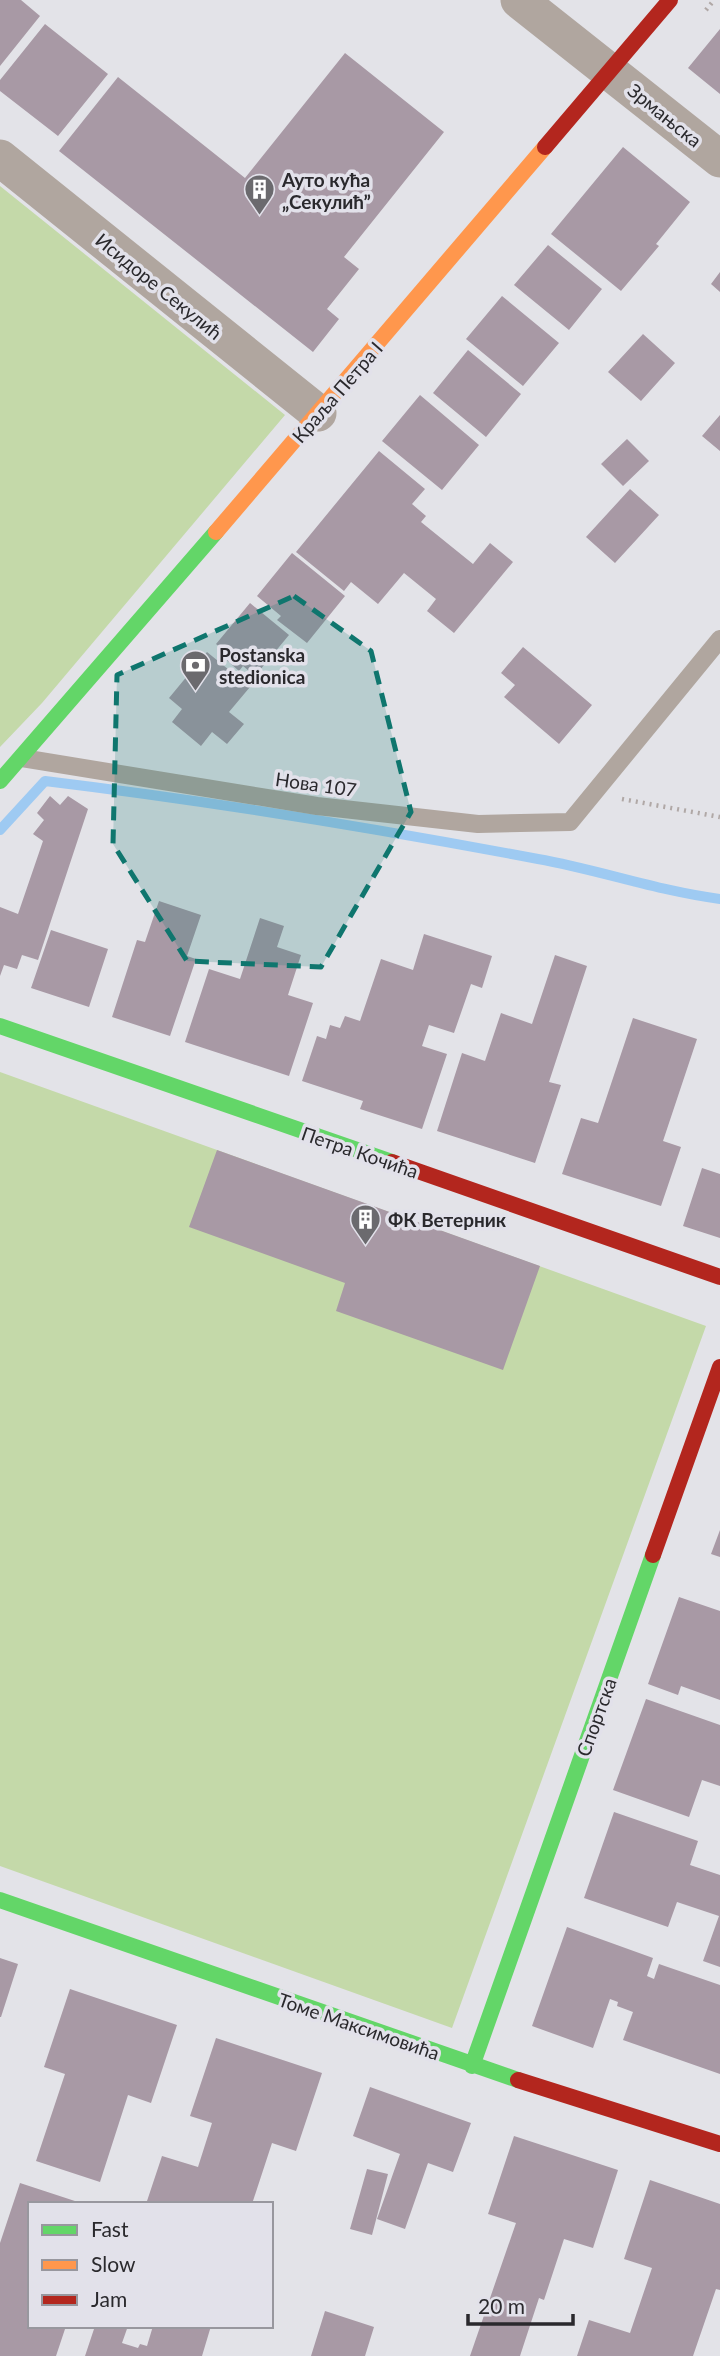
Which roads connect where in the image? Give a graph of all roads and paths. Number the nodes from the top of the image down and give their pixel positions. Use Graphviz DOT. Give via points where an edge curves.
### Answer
graph roads {
  1 [pos="519,0"];
  2 [pos="670,0"];
  3 [pos="610,70"];
  4 [pos="0,158"];
  5 [pos="720,159"];
  6 [pos="318,413"];
  7 [pos="720,639"];
  8 [pos="22,758"];
  9 [pos="0,780"];
  10 [pos="593,794"];
  11 [pos="720,817"];
  12 [pos="0,1026"];
  13 [pos="720,1277"];
  14 [pos="720,1367"];
  15 [pos="0,1900"];
  16 [pos="472,2066"];
  17 [pos="720,2144"];
  1 -- 3 [label="street, Зрмањска"];
  2 -- 3 [label="street, Краља Петра I"];
  3 -- 5 [label="street, Зрмањска"];
  3 -- 6 [label="street, Краља Петра I"];
  4 -- 6 [label="street, Исидоре Секулић"];
  6 -- 8 [label="street, Краља Петра I"];
  7 -- 10 [label="lane, Нова 107"];
  8 -- 9 [label="street, Краља Петра I"];
  8 -- 10 [label="lane, Нова 107" via="317,806 478,824 570,822"];
  10 -- 11 [label="path"];
  12 -- 13 [label="street, Петра Кочића"];
  14 -- 16 [label="street, Спортска"];
  15 -- 16 [label="street, Томе Максимовића"];
  16 -- 17 [label="street, Томе Максимовића"];
}
